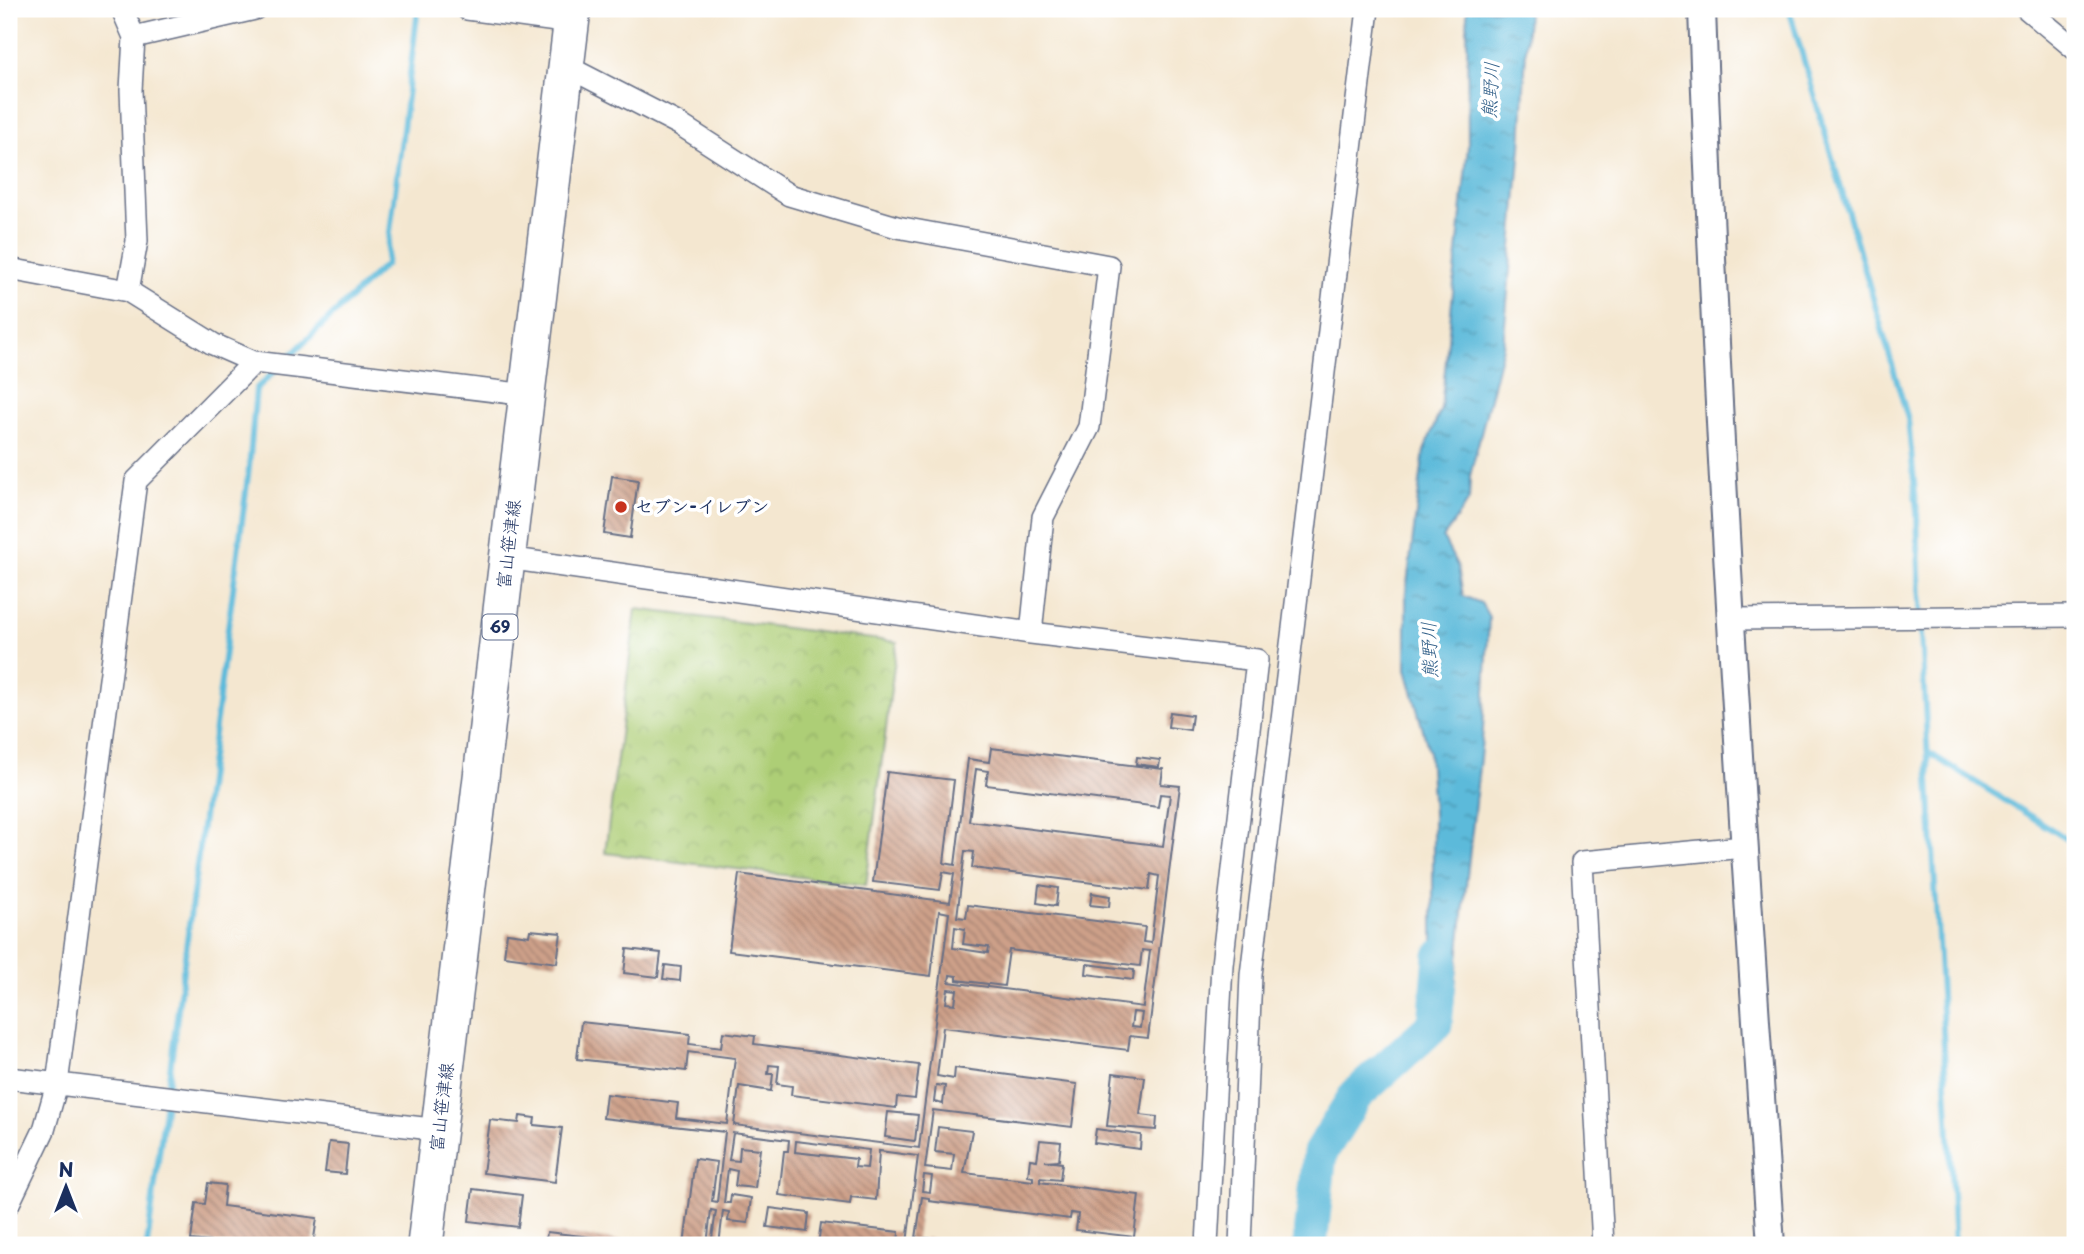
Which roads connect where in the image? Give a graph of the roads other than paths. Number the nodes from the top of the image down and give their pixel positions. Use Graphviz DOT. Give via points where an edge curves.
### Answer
graph roads {
  1 [pos="122,9"];
  2 [pos="255,9"];
  3 [pos="467,9"];
  4 [pos="1368,9"];
  5 [pos="1702,9"];
  6 [pos="2027,9"];
  7 [pos="572,16"];
  8 [pos="134,37"];
  9 [pos="2075,49"];
  10 [pos="566,66"];
  11 [pos="9,269"];
  12 [pos="128,291"];
  13 [pos="254,362"];
  14 [pos="528,395"];
  15 [pos="508,558"];
  16 [pos="2075,616"];
  17 [pos="1732,618"];
  18 [pos="1031,633"];
  19 [pos="1744,847"];
  20 [pos="9,1077"];
  21 [pos="57,1084"];
  22 [pos="439,1130"];
  23 [pos="9,1203"];
  24 [pos="425,1245"];
  25 [pos="1207,1245"];
  26 [pos="1240,1245"];
  27 [pos="1603,1245"];
  28 [pos="1772,1245"];
  1 -- 8 [label="street"];
  2 -- 8 [label="street"];
  3 -- 7 [label="street"];
  4 -- 26 [label="street" via="1251,975"];
  5 -- 17 [label="street" via="1708,203"];
  6 -- 9 [label="street"];
  7 -- 10 [label="main road, 富山笹津線 / 69"];
  8 -- 12 [label="street" via="131,90 137,241"];
  10 -- 14 [label="main road, 富山笹津線 / 69"];
  10 -- 18 [label="street" via="679,124 789,195 897,227 1108,266 1090,427 1042,517"];
  11 -- 12 [label="street"];
  12 -- 13 [label="street" via="213,344"];
  13 -- 14 [label="street"];
  13 -- 21 [label="street" via="136,481"];
  14 -- 15 [label="main road, 富山笹津線 / 69"];
  15 -- 18 [label="street"];
  15 -- 22 [label="main road, 富山笹津線 / 69"];
  16 -- 17 [label="street"];
  17 -- 19 [label="street"];
  18 -- 25 [label="street" via="1257,660 1222,965"];
  19 -- 27 [label="street" via="1582,862"];
  19 -- 28 [label="street"];
  20 -- 21 [label="street"];
  21 -- 22 [label="street"];
  21 -- 23 [label="street" via="44,1129"];
  22 -- 24 [label="main road, 富山笹津線 / 69"];
}
